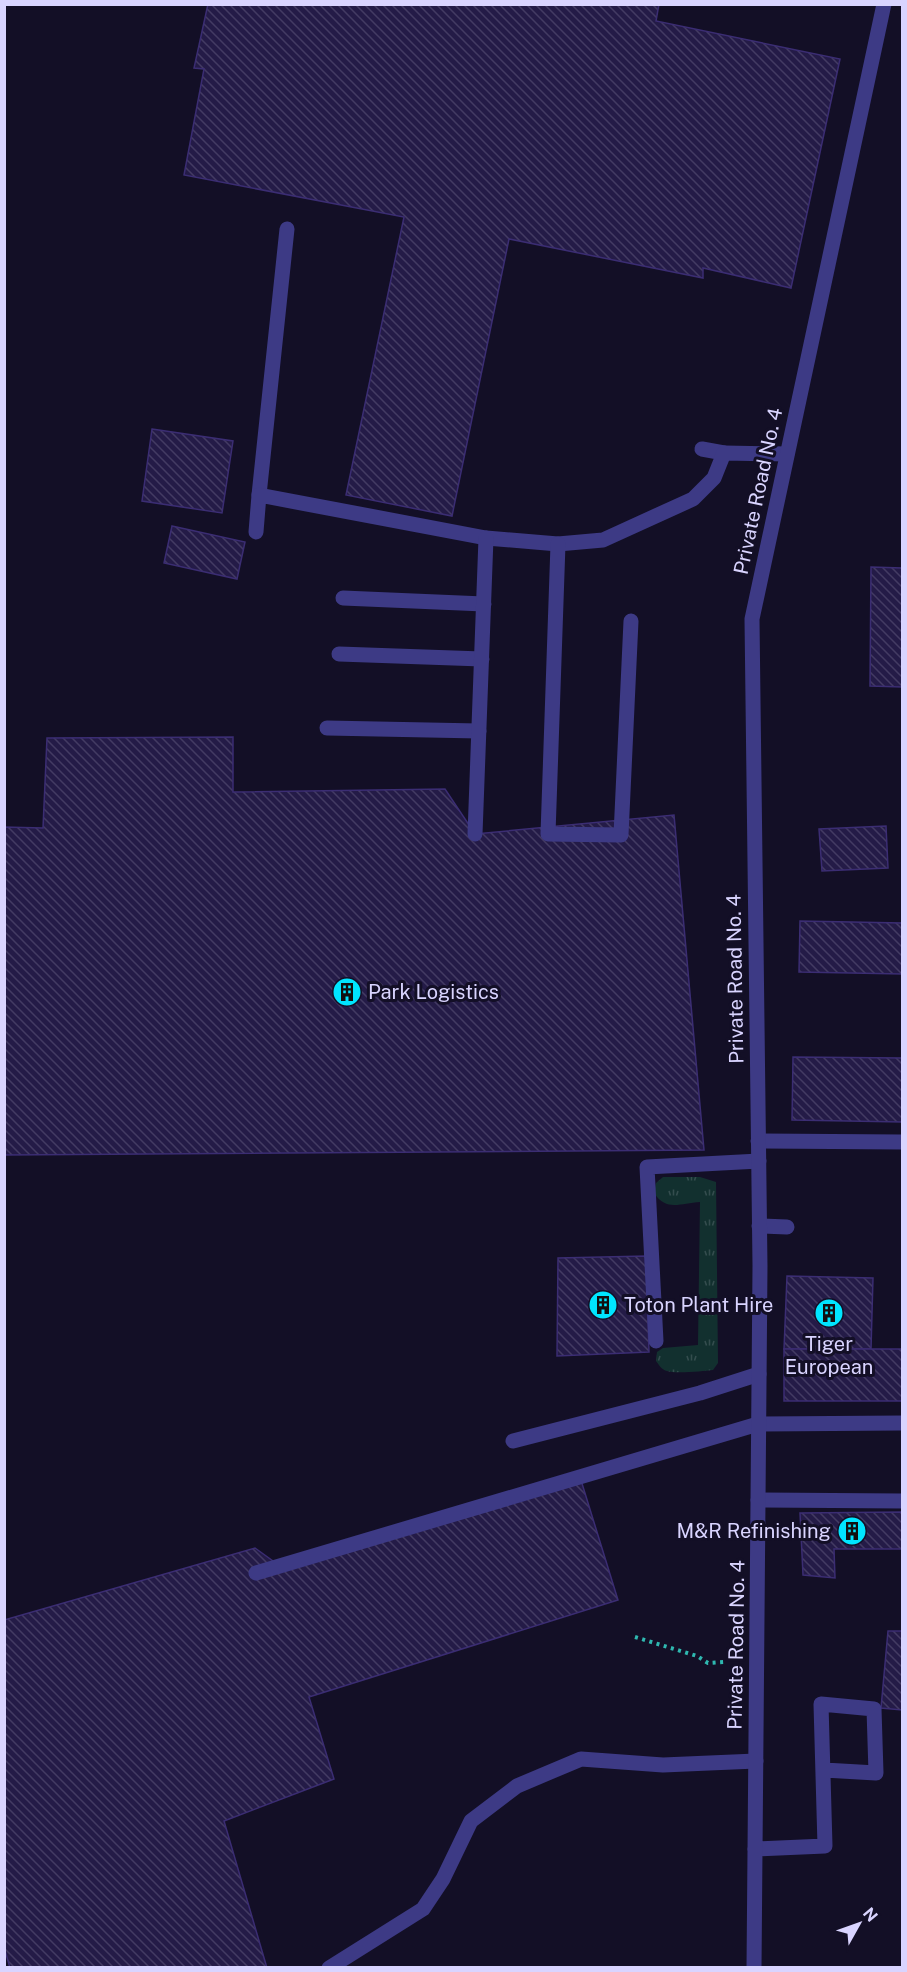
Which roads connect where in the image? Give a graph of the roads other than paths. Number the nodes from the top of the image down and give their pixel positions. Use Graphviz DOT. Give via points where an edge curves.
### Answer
graph roads {
  1 [pos="884,4"];
  2 [pos="287,229"];
  3 [pos="702,449"];
  4 [pos="724,453"];
  5 [pos="787,454"];
  6 [pos="259,495"];
  7 [pos="256,532"];
  8 [pos="486,538"];
  9 [pos="558,544"];
  10 [pos="343,598"];
  11 [pos="484,604"];
  12 [pos="631,621"];
  13 [pos="339,654"];
  14 [pos="482,659"];
  15 [pos="327,728"];
  16 [pos="479,731"];
  17 [pos="475,834"];
  18 [pos="759,1141"];
  19 [pos="903,1142"];
  20 [pos="759,1161"];
  21 [pos="759,1226"];
  22 [pos="787,1227"];
  23 [pos="656,1341"];
  24 [pos="759,1374"];
  25 [pos="758,1424"];
  26 [pos="903,1424"];
  27 [pos="513,1441"];
  28 [pos="758,1500"];
  29 [pos="903,1501"];
  30 [pos="256,1574"];
  31 [pos="756,1761"];
  32 [pos="824,1770"];
  33 [pos="755,1849"];
  34 [pos="329,1968"];
  35 [pos="754,1968"];
  1 -- 5 [label="street, Private Road No. 4"];
  2 -- 6 [label="street"];
  3 -- 4 [label="street"];
  4 -- 5 [label="street"];
  4 -- 9 [label="street" via="714,478 693,499 603,540"];
  5 -- 18 [label="street, Private Road No. 4" via="752,619"];
  6 -- 7 [label="street"];
  6 -- 8 [label="street"];
  8 -- 9 [label="street"];
  8 -- 11 [label="street"];
  9 -- 12 [label="street" via="548,834 621,834"];
  10 -- 11 [label="street"];
  11 -- 14 [label="street"];
  13 -- 14 [label="street"];
  14 -- 16 [label="street"];
  15 -- 16 [label="street"];
  16 -- 17 [label="street"];
  18 -- 19 [label="street"];
  18 -- 20 [label="street, Private Road No. 4"];
  20 -- 21 [label="street, Private Road No. 4"];
  20 -- 23 [label="street" via="647,1167"];
  21 -- 22 [label="street"];
  21 -- 24 [label="street, Private Road No. 4"];
  24 -- 25 [label="street, Private Road No. 4"];
  24 -- 27 [label="street"];
  25 -- 26 [label="street"];
  25 -- 28 [label="street, Private Road No. 4"];
  25 -- 30 [label="street"];
  28 -- 29 [label="street"];
  28 -- 31 [label="street, Private Road No. 4"];
  31 -- 33 [label="street, Private Road No. 4"];
  31 -- 34 [label="street" via="663,1765 581,1759 517,1786 471,1821 443,1879 423,1909"];
  32 -- 32 [label="street" via="821,1704 874,1709 876,1773"];
  32 -- 33 [label="street" via="825,1846"];
  33 -- 35 [label="street, Private Road No. 4"];
}
